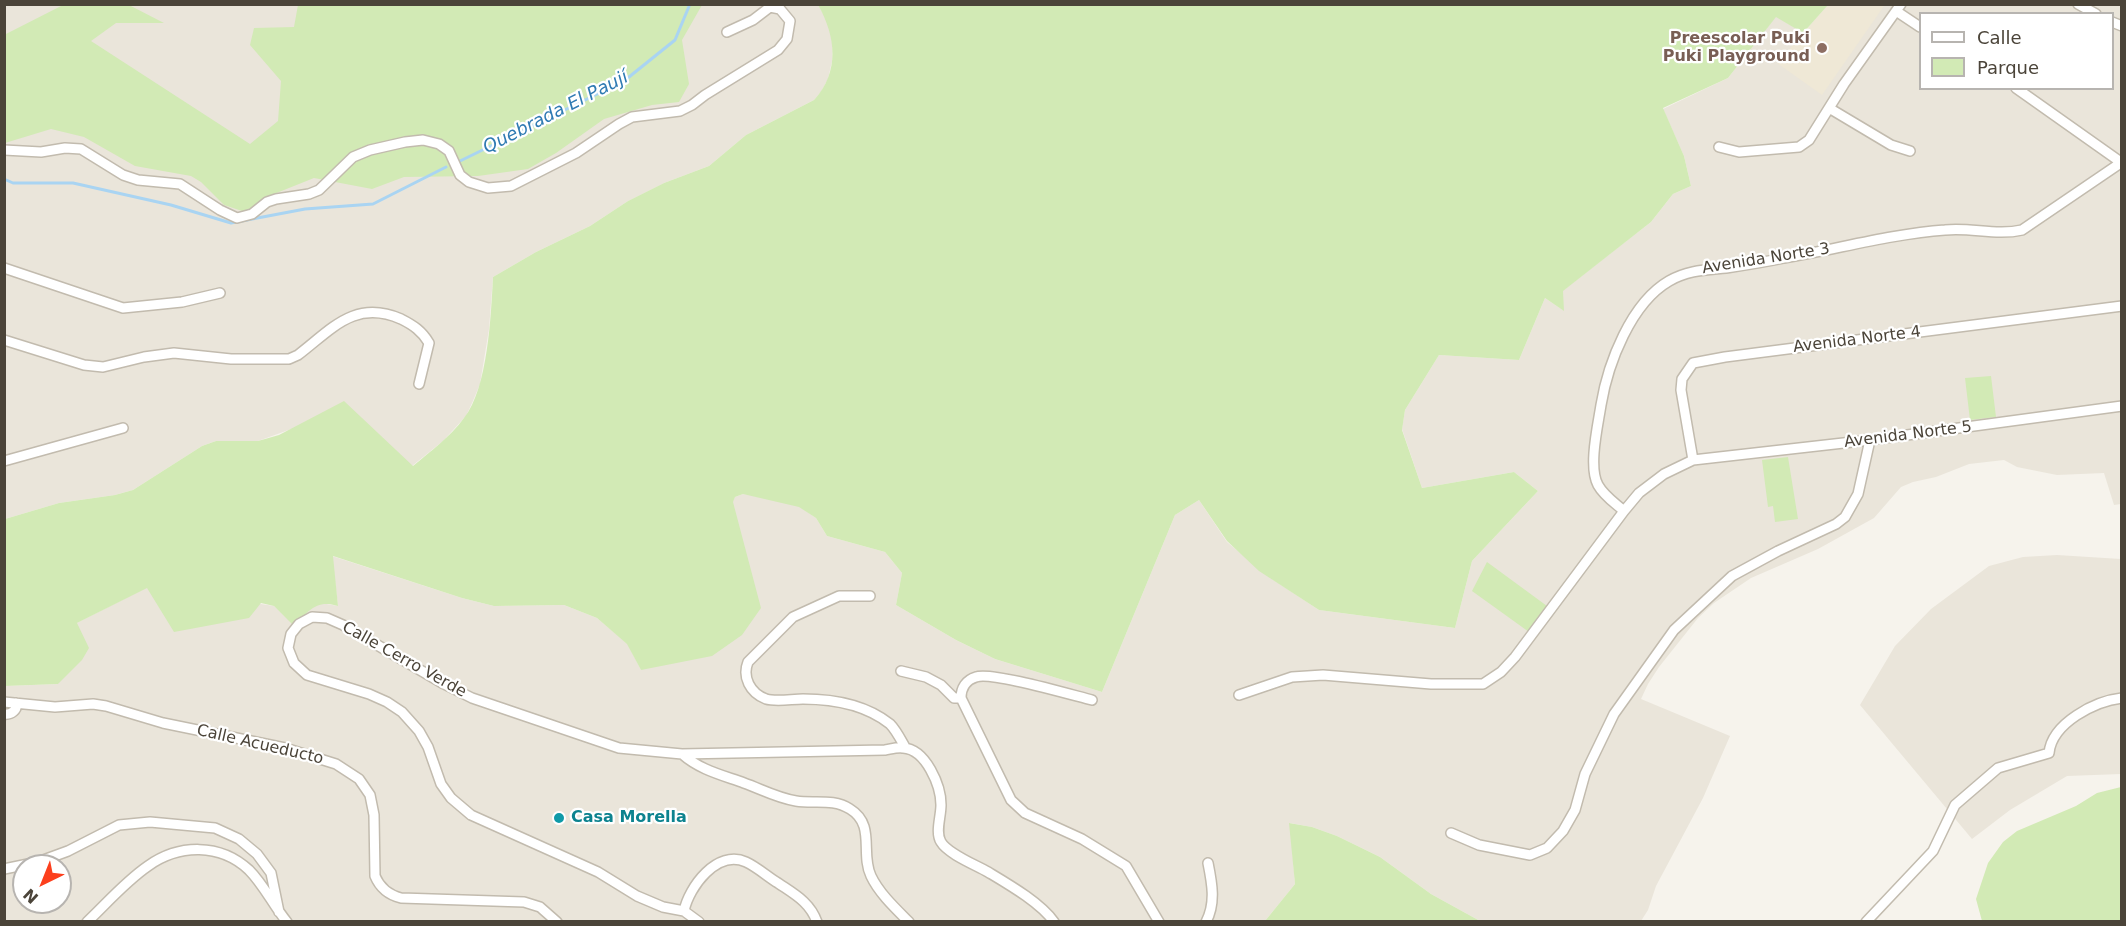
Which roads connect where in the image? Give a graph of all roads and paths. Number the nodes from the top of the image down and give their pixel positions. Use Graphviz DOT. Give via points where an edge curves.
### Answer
graph roads {
  1 [pos="2078,4"];
  2 [pos="1898,8"];
  3 [pos="2092,12"];
  4 [pos="1919,26"];
  5 [pos="727,32"];
  6 [pos="2019,90"];
  7 [pos="1829,108"];
  8 [pos="1719,147"];
  9 [pos="4,150"];
  10 [pos="1910,152"];
  11 [pos="2121,163"];
  12 [pos="4,268"];
  13 [pos="220,293"];
  14 [pos="2121,306"];
  15 [pos="4,340"];
  16 [pos="419,384"];
  17 [pos="2121,406"];
  18 [pos="123,428"];
  19 [pos="1870,440"];
  20 [pos="1693,460"];
  21 [pos="4,461"];
  22 [pos="1624,511"];
  23 [pos="870,596"];
  24 [pos="901,671"];
  25 [pos="1239,695"];
  26 [pos="961,698"];
  27 [pos="2121,698"];
  28 [pos="1092,700"];
  29 [pos="4,702"];
  30 [pos="16,703"];
  31 [pos="4,714"];
  32 [pos="905,747"];
  33 [pos="682,754"];
  34 [pos="1451,833"];
  35 [pos="1208,863"];
  36 [pos="4,868"];
  37 [pos="684,911"];
  38 [pos="279,912"];
  39 [pos="87,921"];
  40 [pos="287,921"];
  41 [pos="557,921"];
  42 [pos="699,921"];
  43 [pos="817,921"];
  44 [pos="909,921"];
  45 [pos="1054,921"];
  46 [pos="1159,921"];
  47 [pos="1206,921"];
  48 [pos="1866,921"];
  1 -- 3 [label="street"];
  2 -- 4 [label="street"];
  2 -- 7 [label="street"];
  5 -- 9 [label="street" via="770,7 780,9 790,21 788,39 778,51 692,105 680,111 632,117 576,153 511,186 488,188 469,182 440,144 405,142 353,157 319,190 267,202 252,214 237,218 180,184 123,175 81,149"];
  6 -- 11 [label="street"];
  7 -- 8 [label="street" via="1809,140 1799,147 1739,152"];
  7 -- 10 [label="street"];
  11 -- 22 [label="street, Avenida Norte 3" via="2022,230 2007,234 1948,229 1918,233 1786,258 1700,269 1668,282 1642,306 1631,323 1604,383 1594,475 1598,486"];
  12 -- 13 [label="street" via="123,308 182,302"];
  14 -- 20 [label="street, Avenida Norte 4" via="1693,363 1682,379 1681,390"];
  15 -- 16 [label="street" via="84,365 103,367 174,353 231,359 290,359 345,319 365,312 387,313 423,332 429,343"];
  17 -- 19 [label="street, Avenida Norte 5"];
  18 -- 21 [label="street"];
  19 -- 20 [label="street, Avenida Norte 5"];
  19 -- 34 [label="street" via="1858,494 1845,517 1732,576 1674,630 1614,714 1586,774 1575,810 1547,848 1530,855 1479,844"];
  20 -- 22 [label="street" via="1664,474 1639,493"];
  22 -- 25 [label="street" via="1515,657 1483,684 1323,675 1292,677"];
  23 -- 32 [label="street" via="839,596 794,617 748,662 746,679 751,688 767,699 821,699 869,712 892,726"];
  24 -- 26 [label="street" via="926,677 954,698"];
  26 -- 28 [label="street" via="967,681 978,675"];
  26 -- 46 [label="street" via="1011,800 1025,813 1082,839 1126,866"];
  27 -- 48 [label="street" via="2085,709 2061,729 2049,746 2049,753 1998,768 1955,805 1933,851"];
  29 -- 30 [label="street, Calle Acueducto"];
  30 -- 31 [label="street" via="14,712"];
  30 -- 41 [label="street, Calle Acueducto" via="106,706 163,723 285,748 336,764 358,779 370,795 375,876 393,897 524,902 540,907"];
  32 -- 33 [label="street, Calle Cerro Verde"];
  32 -- 45 [label="street" via="929,765 936,783 941,804 941,843 1026,897"];
  33 -- 37 [label="street, Calle Cerro Verde" via="619,748 472,698 327,618 312,617 291,634 288,648 294,663 307,675 369,694 402,712 419,730 441,784 471,815 598,872 637,896"];
  33 -- 44 [label="street" via="694,764 775,796 848,807 863,822 867,833 870,874 884,896"];
  35 -- 47 [label="street" via="1213,899"];
  36 -- 38 [label="street" via="38,862 119,825 150,822 214,828 239,839 257,854 271,873"];
  37 -- 42 [label="street, Calle Cerro Verde"];
  37 -- 43 [label="street" via="692,889 703,875 728,861 745,862 807,904"];
  38 -- 39 [label="street" via="248,869 225,854 205,848 162,857"];
  38 -- 40 [label="street"];
}
